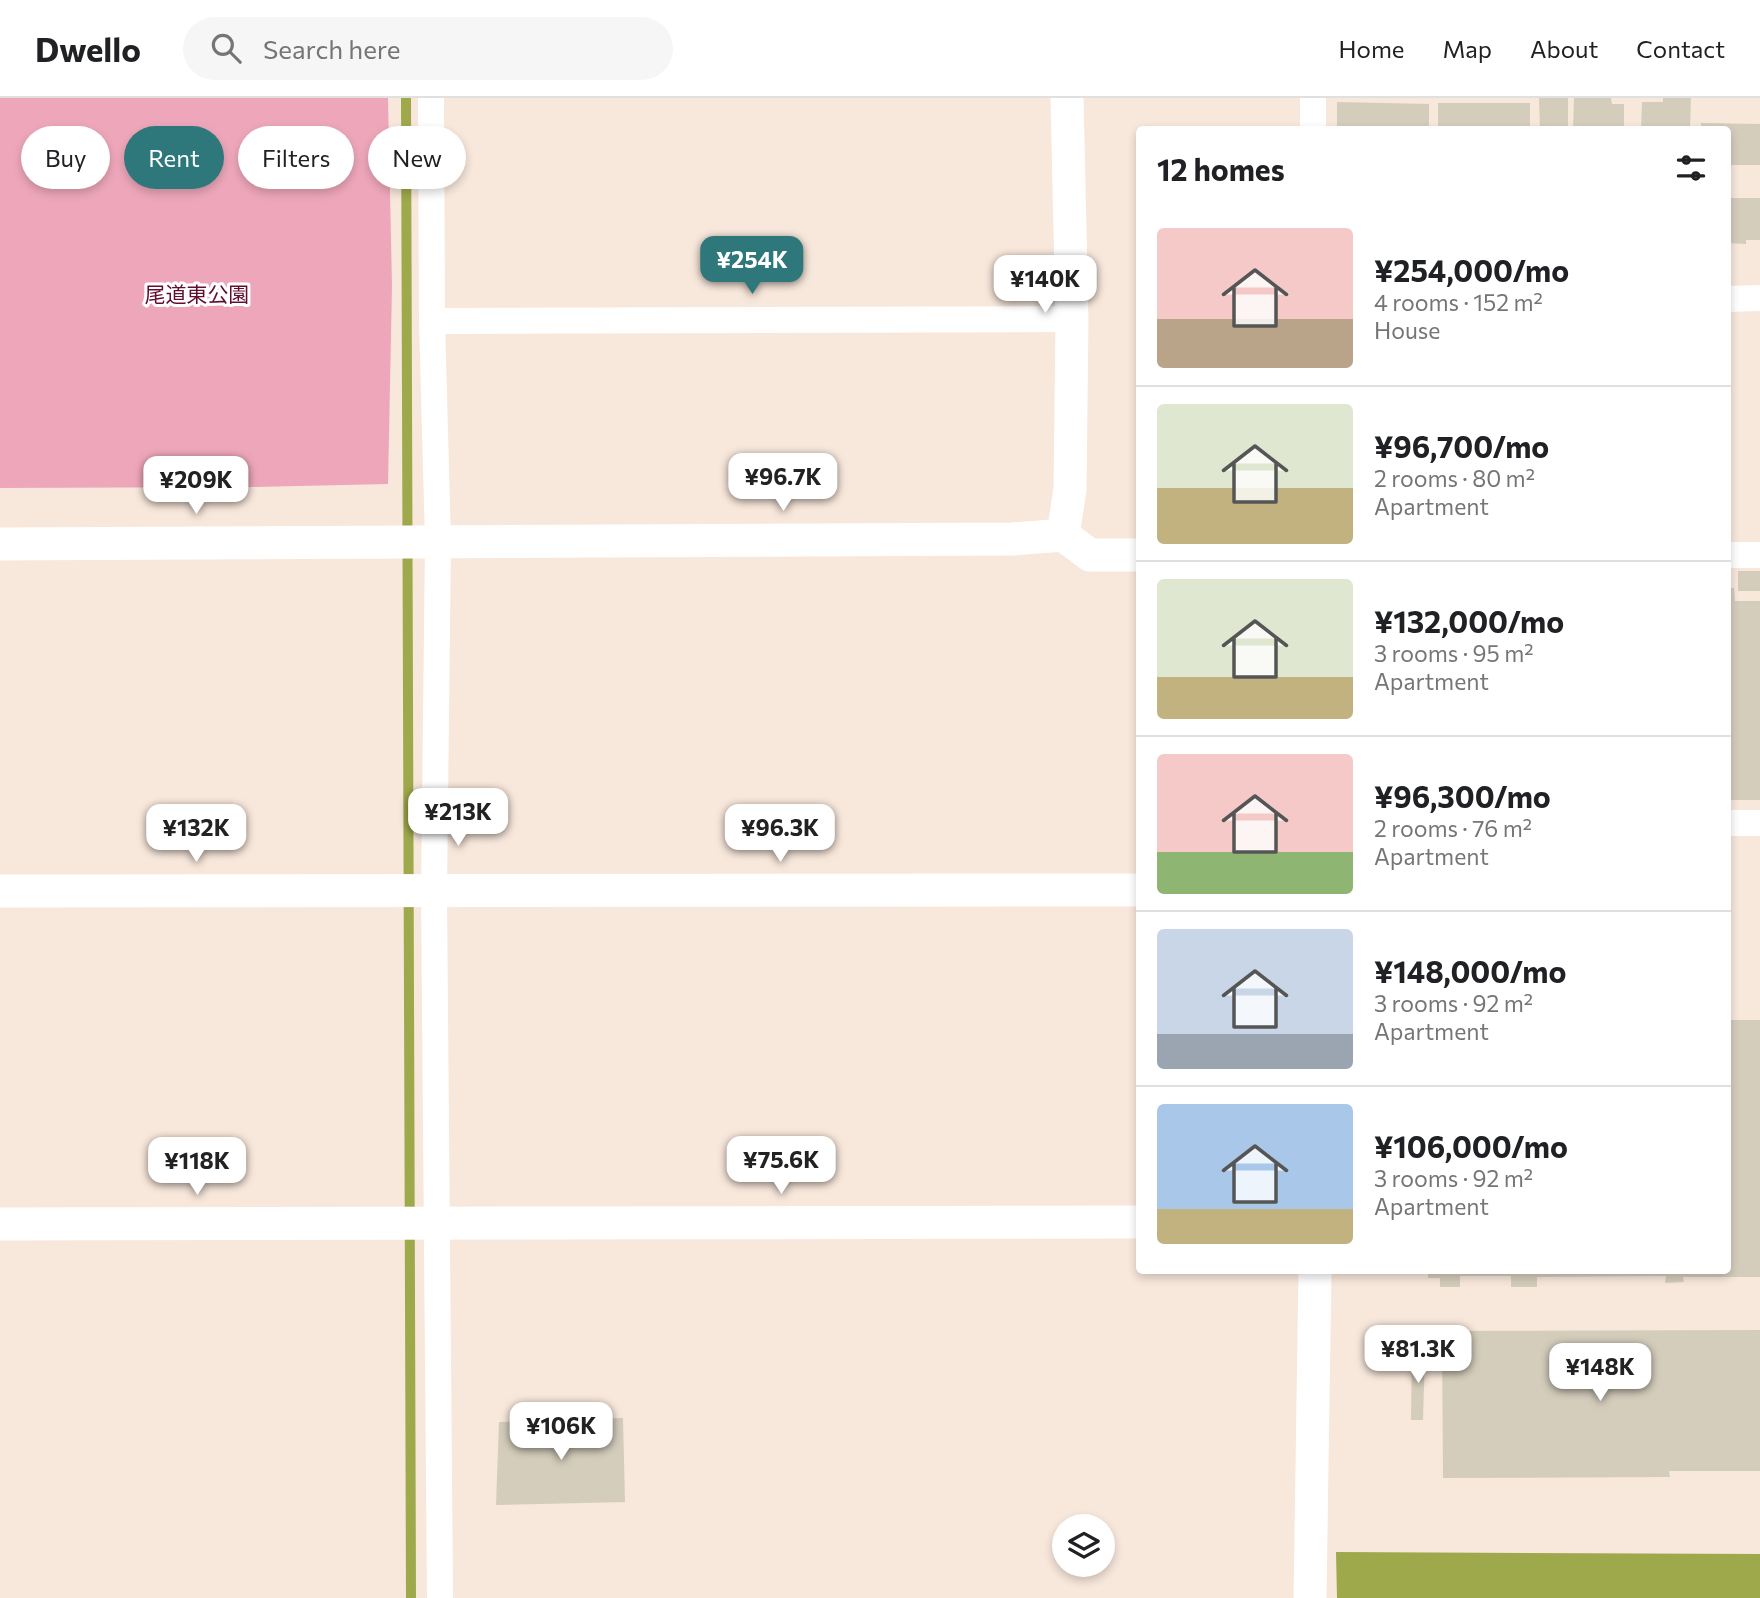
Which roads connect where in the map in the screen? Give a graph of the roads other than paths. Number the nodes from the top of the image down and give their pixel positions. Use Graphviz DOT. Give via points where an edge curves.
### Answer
graph roads {
  1 [pos="430,98"];
  2 [pos="1068,98"];
  3 [pos="1313,98"];
  4 [pos="1313,126"];
  5 [pos="1760,298"];
  6 [pos="1731,299"];
  7 [pos="1072,318"];
  8 [pos="432,321"];
  9 [pos="1063,535"];
  10 [pos="416,542"];
  11 [pos="0,544"];
  12 [pos="1136,555"];
  13 [pos="1731,555"];
  14 [pos="1760,555"];
  15 [pos="1731,823"];
  16 [pos="1760,823"];
  17 [pos="1136,890"];
  18 [pos="0,891"];
  19 [pos="416,892"];
  20 [pos="1136,1222"];
  21 [pos="0,1224"];
  22 [pos="418,1224"];
  23 [pos="1315,1274"];
  24 [pos="440,1598"];
  25 [pos="1310,1598"];
  1 -- 8 [label="street"];
  2 -- 7 [label="street"];
  3 -- 4 [label="street"];
  5 -- 6 [label="street"];
  7 -- 8 [label="street"];
  7 -- 9 [label="street" via="1070,489"];
  8 -- 10 [label="street"];
  9 -- 10 [label="street"];
  9 -- 12 [label="street" via="1090,555"];
  10 -- 11 [label="street"];
  10 -- 19 [label="street"];
  13 -- 14 [label="street"];
  15 -- 16 [label="street"];
  17 -- 19 [label="street"];
  18 -- 19 [label="street"];
  19 -- 22 [label="street"];
  20 -- 22 [label="street"];
  21 -- 22 [label="street"];
  22 -- 24 [label="street"];
  23 -- 25 [label="street"];
}
